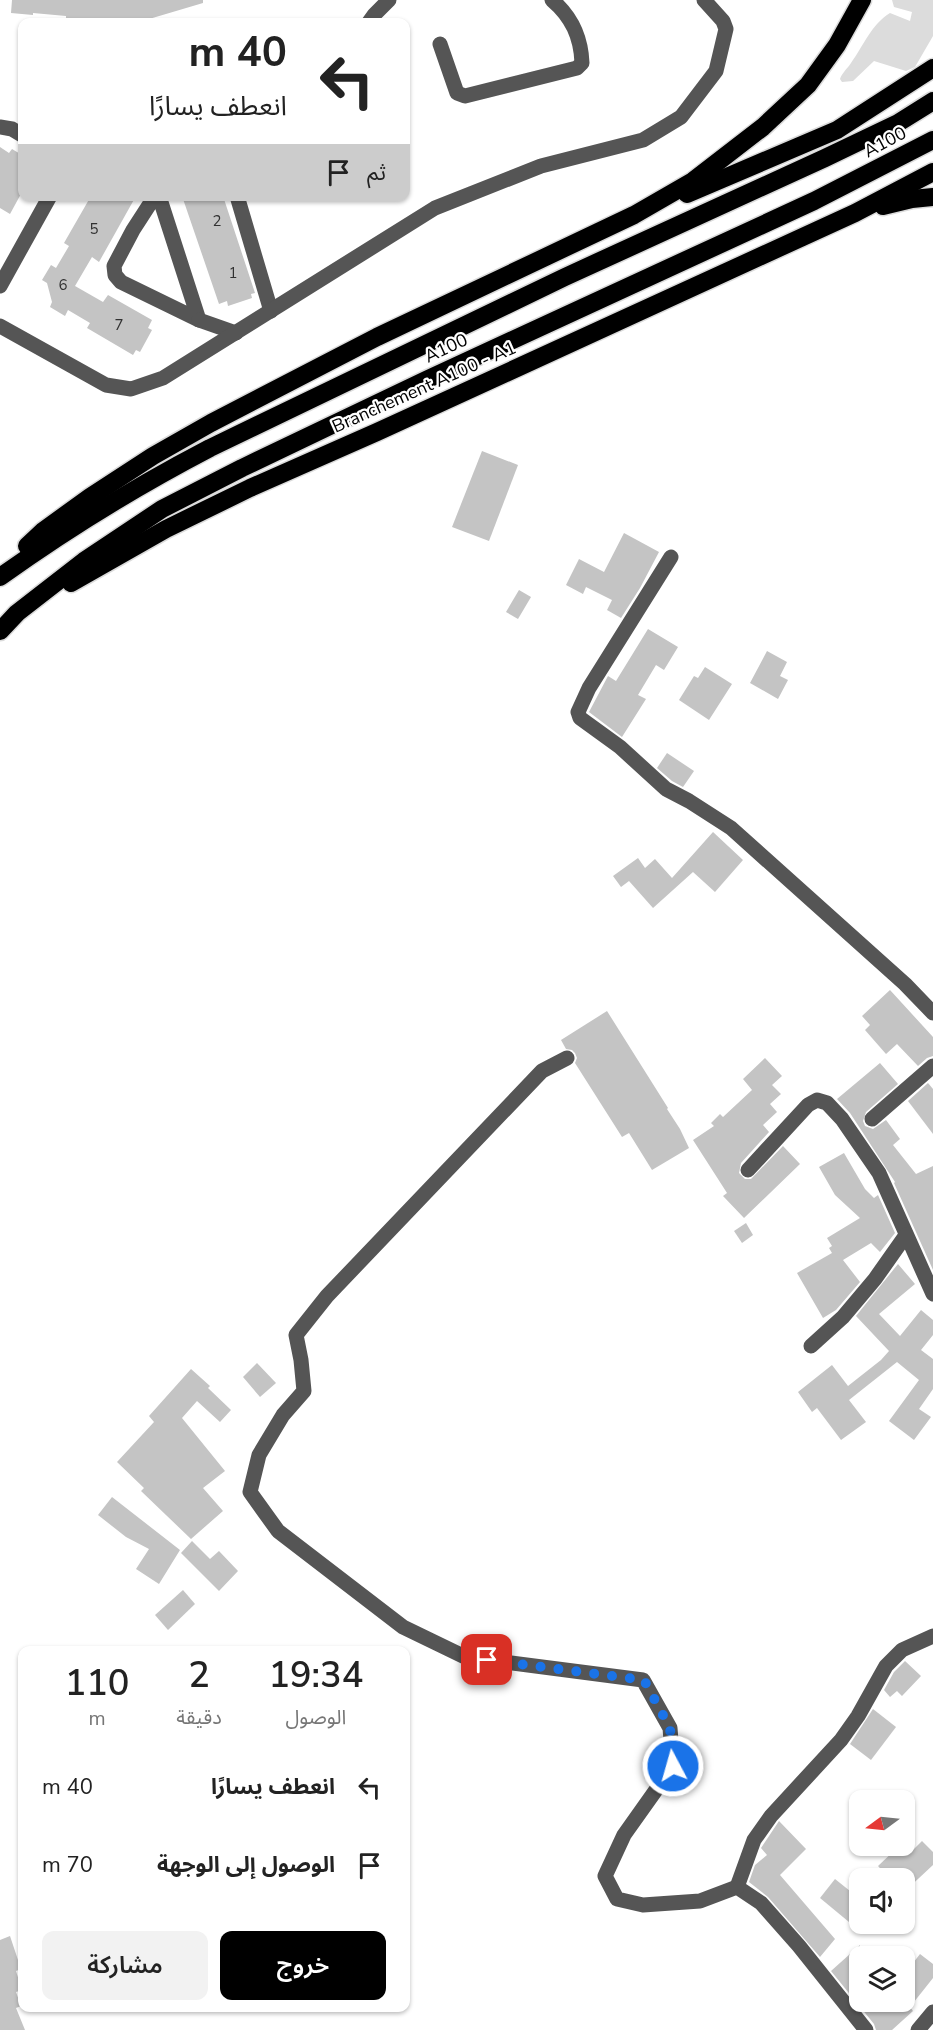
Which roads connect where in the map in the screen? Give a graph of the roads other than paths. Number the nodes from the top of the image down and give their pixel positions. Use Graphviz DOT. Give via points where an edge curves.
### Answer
graph roads {
  1 [pos="389,0"];
  2 [pos="552,0"];
  3 [pos="704,0"];
  4 [pos="862,0"];
  5 [pos="372,18"];
  6 [pos="440,44"];
  7 [pos="933,68"];
  8 [pos="933,101"];
  9 [pos="0,127"];
  10 [pos="18,133"];
  11 [pos="933,140"];
  12 [pos="933,172"];
  13 [pos="933,196"];
  14 [pos="47,201"];
  15 [pos="153,201"];
  16 [pos="159,201"];
  17 [pos="238,201"];
  18 [pos="855,213"];
  19 [pos="634,215"];
  20 [pos="0,286"];
  21 [pos="271,311"];
  22 [pos="199,320"];
  23 [pos="0,326"];
  24 [pos="236,333"];
  25 [pos="671,557"];
  26 [pos="0,570"];
  27 [pos="0,576"];
  28 [pos="17,613"];
  29 [pos="0,631"];
  30 [pos="933,1013"];
  31 [pos="567,1058"];
  32 [pos="933,1065"];
  33 [pos="872,1119"];
  34 [pos="748,1170"];
  35 [pos="906,1235"];
  36 [pos="933,1294"];
  37 [pos="811,1346"];
  38 [pos="933,1636"];
  39 [pos="737,1887"];
  40 [pos="933,2012"];
  41 [pos="866,2030"];
  42 [pos="918,2030"];
  1 -- 5 [label="street"];
  2 -- 6 [label="street" via="574,24 582,49 582,63 577,68 465,96 457,93"];
  3 -- 21 [label="street" via="726,29 716,71 681,117 643,140 541,166 435,208"];
  4 -- 19 [label="highway" via="837,45 808,85 764,127 693,181"];
  7 -- 19 [label="highway" via="837,130"];
  8 -- 27 [label="highway, A100 / A100" via="836,153 565,277 210,448 93,514"];
  9 -- 10 [label="street"];
  11 -- 28 [label="highway, A100 / A100" via="814,201 408,389 162,509 84,561"];
  12 -- 18 [label="highway"];
  13 -- 18 [label="highway"];
  14 -- 20 [label="street"];
  15 -- 22 [label="street" via="114,266 115,275 121,282"];
  16 -- 22 [label="street"];
  17 -- 21 [label="street"];
  18 -- 28 [label="highway, Branchement A100 - A1" via="250,488 166,529"];
  19 -- 26 [label="highway" via="378,337 210,423 90,497 43,531"];
  21 -- 24 [label="street"];
  22 -- 24 [label="street"];
  23 -- 24 [label="street" via="106,385 131,389 163,378"];
  25 -- 30 [label="street" via="589,688 578,712 580,718 620,747 666,789 731,828"];
  28 -- 29 [label="highway, A100 / A100"];
  31 -- 39 [label="street" via="542,1071 327,1296 296,1335 304,1391 283,1414 259,1455 250,1492 278,1531 403,1627 465,1657 644,1680 670,1728 673,1766 624,1835 605,1876 617,1899 643,1905 700,1900"];
  32 -- 33 [label="street"];
  34 -- 35 [label="street" via="808,1105 817,1101 827,1103 879,1173"];
  35 -- 36 [label="street"];
  35 -- 37 [label="street" via="843,1317"];
  38 -- 39 [label="street" via="902,1650 886,1666 841,1740 754,1840"];
  39 -- 41 [label="street" via="761,1904 799,1946"];
  40 -- 42 [label="street"];
}
